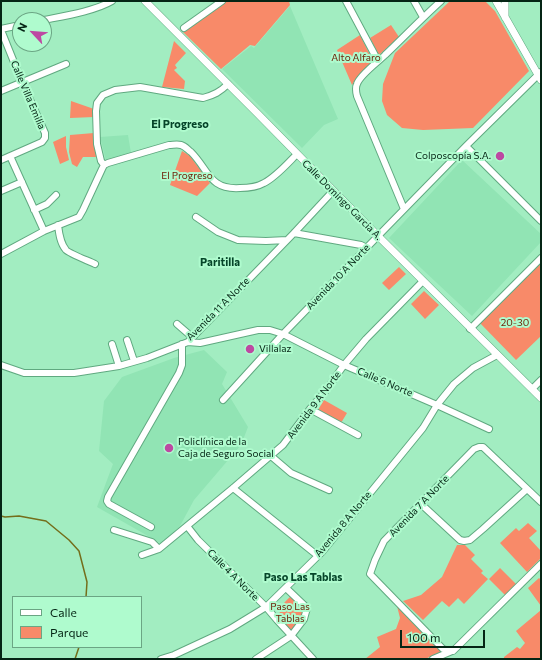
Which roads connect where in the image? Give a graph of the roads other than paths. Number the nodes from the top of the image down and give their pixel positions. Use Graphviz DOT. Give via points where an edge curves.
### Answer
graph roads {
  1 [pos="112,1"];
  2 [pos="145,1"];
  3 [pos="222,1"];
  4 [pos="346,1"];
  5 [pos="414,1"];
  6 [pos="441,1"];
  7 [pos="496,1"];
  8 [pos="505,1"];
  9 [pos="423,17"];
  10 [pos="506,17"];
  11 [pos="52,18"];
  12 [pos="12,27"];
  13 [pos="184,28"];
  14 [pos="1,30"];
  15 [pos="378,61"];
  16 [pos="66,64"];
  17 [pos="540,76"];
  18 [pos="22,82"];
  19 [pos="228,84"];
  20 [pos="1,91"];
  21 [pos="466,146"];
  22 [pos="297,154"];
  23 [pos="10,156"];
  24 [pos="1,160"];
  25 [pos="104,165"];
  26 [pos="22,182"];
  27 [pos="1,191"];
  28 [pos="333,191"];
  29 [pos="56,195"];
  30 [pos="404,209"];
  31 [pos="34,210"];
  32 [pos="196,218"];
  33 [pos="541,221"];
  34 [pos="58,225"];
  35 [pos="44,231"];
  36 [pos="294,233"];
  37 [pos="378,236"];
  38 [pos="287,240"];
  39 [pos="367,248"];
  40 [pos="1,254"];
  41 [pos="541,258"];
  42 [pos="95,264"];
  43 [pos="422,281"];
  44 [pos="177,324"];
  45 [pos="470,328"];
  46 [pos="283,334"];
  47 [pos="127,340"];
  48 [pos="187,341"];
  49 [pos="112,344"];
  50 [pos="497,355"];
  51 [pos="134,361"];
  52 [pos="1,365"];
  53 [pos="344,365"];
  54 [pos="119,366"];
  55 [pos="541,380"];
  56 [pos="532,389"];
  57 [pos="541,398"];
  58 [pos="223,400"];
  59 [pos="437,405"];
  60 [pos="310,409"];
  61 [pos="489,429"];
  62 [pos="358,435"];
  63 [pos="271,456"];
  64 [pos="233,488"];
  65 [pos="527,489"];
  66 [pos="329,490"];
  67 [pos="541,502"];
  68 [pos="421,504"];
  69 [pos="187,526"];
  70 [pos="151,527"];
  71 [pos="114,530"];
  72 [pos="158,549"];
  73 [pos="142,555"];
  74 [pos="318,556"];
  75 [pos="541,564"];
  76 [pos="286,588"];
  77 [pos="266,608"];
  78 [pos="291,636"];
  79 [pos="452,651"];
  80 [pos="161,659"];
  81 [pos="256,659"];
  82 [pos="313,659"];
  83 [pos="433,659"];
  1 -- 11 [label="street" via="104,6"];
  2 -- 19 [label="main road, Calle Domingo Garcia A."];
  3 -- 13 [label="street"];
  4 -- 15 [label="street"];
  5 -- 9 [label="street"];
  6 -- 9 [label="street"];
  7 -- 10 [label="main road"];
  8 -- 10 [label="main road"];
  9 -- 15 [label="street"];
  10 -- 17 [label="main road"];
  12 -- 14 [label="street"];
  14 -- 18 [label="street, Calle Villa Emilia"];
  15 -- 30 [label="street" via="357,84 357,96"];
  16 -- 18 [label="street"];
  17 -- 21 [label="street, Avenida 10 A Norte"];
  18 -- 20 [label="street"];
  18 -- 23 [label="street, Calle Villa Emilia" via="45,138 42,142"];
  19 -- 22 [label="main road, Calle Domingo Garcia A."];
  19 -- 25 [label="street" via="213,96 203,98 140,87 115,90 103,96 97,103 96,111 97,144 100,161"];
  21 -- 30 [label="street, Avenida 10 A Norte"];
  21 -- 33 [label="street"];
  22 -- 25 [label="street" via="265,183 242,188 223,187 215,182 193,155 181,145 168,145"];
  22 -- 28 [label="main road, Calle Domingo Garcia A."];
  23 -- 24 [label="street"];
  23 -- 26 [label="street"];
  25 -- 34 [label="street" via="79,217"];
  26 -- 27 [label="street"];
  26 -- 31 [label="street"];
  28 -- 36 [label="street, Avenida 11 A Norte"];
  28 -- 37 [label="main road, Calle Domingo Garcia A."];
  29 -- 31 [label="street" via="47,204"];
  30 -- 37 [label="street, Avenida 10 A Norte"];
  31 -- 35 [label="street"];
  32 -- 38 [label="street" via="218,232 238,240"];
  34 -- 35 [label="street"];
  34 -- 42 [label="street" via="59,236 67,250"];
  35 -- 40 [label="street"];
  36 -- 38 [label="street, Avenida 11 A Norte"];
  36 -- 39 [label="street"];
  37 -- 39 [label="street, Avenida 10 A Norte"];
  37 -- 43 [label="main road, Calle Domingo Garcia A."];
  38 -- 48 [label="street, Avenida 11 A Norte"];
  39 -- 46 [label="street, Avenida 10 A Norte"];
  41 -- 45 [label="street"];
  43 -- 45 [label="main road, Calle Domingo Garcia A."];
  43 -- 53 [label="street, Avenida 9 A Norte"];
  44 -- 48 [label="street"];
  45 -- 50 [label="main road, Calle Domingo Garcia A."];
  46 -- 48 [label="street, Calle 6 Norte" via="258,330 200,343"];
  46 -- 53 [label="street, Calle 6 Norte"];
  46 -- 58 [label="street, Avenida 10 A Norte"];
  47 -- 51 [label="street"];
  48 -- 51 [label="street, Avenida 11 A Norte"];
  48 -- 70 [label="street" via="180,372 107,501"];
  49 -- 54 [label="street"];
  50 -- 56 [label="main road, Calle Domingo Garcia A."];
  50 -- 59 [label="street, Avenida 8 A Norte" via="462,377"];
  51 -- 54 [label="street, Avenida 11 A Norte"];
  52 -- 54 [label="street, Avenida 11 A Norte" via="24,373 74,373"];
  53 -- 59 [label="street, Calle 6 Norte"];
  53 -- 60 [label="street, Avenida 9 A Norte"];
  55 -- 56 [label="street"];
  56 -- 57 [label="main road, Calle Domingo Garcia A."];
  59 -- 61 [label="street, Calle 6 Norte"];
  59 -- 74 [label="street, Avenida 8 A Norte" via="422,428"];
  60 -- 62 [label="street"];
  60 -- 63 [label="street, Avenida 9 A Norte" via="283,445"];
  63 -- 64 [label="street, Avenida 9 A Norte"];
  63 -- 66 [label="street" via="291,473"];
  64 -- 69 [label="street, Avenida 9 A Norte"];
  64 -- 74 [label="street"];
  65 -- 67 [label="street"];
  65 -- 68 [label="street" via="470,540 464,541"];
  65 -- 68 [label="street, Avenida 7 A Norte" via="483,447 479,447 474,449"];
  68 -- 79 [label="street, Avenida 7 A Norte" via="384,541 370,574 443,649"];
  69 -- 72 [label="street, Avenida 9 A Norte"];
  69 -- 77 [label="street, Calle 4 A Norte"];
  71 -- 72 [label="street" via="152,542"];
  72 -- 73 [label="street, Avenida 9 A Norte"];
  74 -- 76 [label="street, Avenida 8 A Norte"];
  75 -- 79 [label="street"];
  76 -- 77 [label="street, Avenida 8 A Norte"];
  76 -- 78 [label="street" via="307,608 304,620"];
  77 -- 78 [label="street, Calle 4 A Norte"];
  77 -- 80 [label="street, Avenida 8 A Norte" via="224,632"];
  78 -- 81 [label="street"];
  78 -- 82 [label="street, Calle 4 A Norte"];
  79 -- 83 [label="street"];
}
